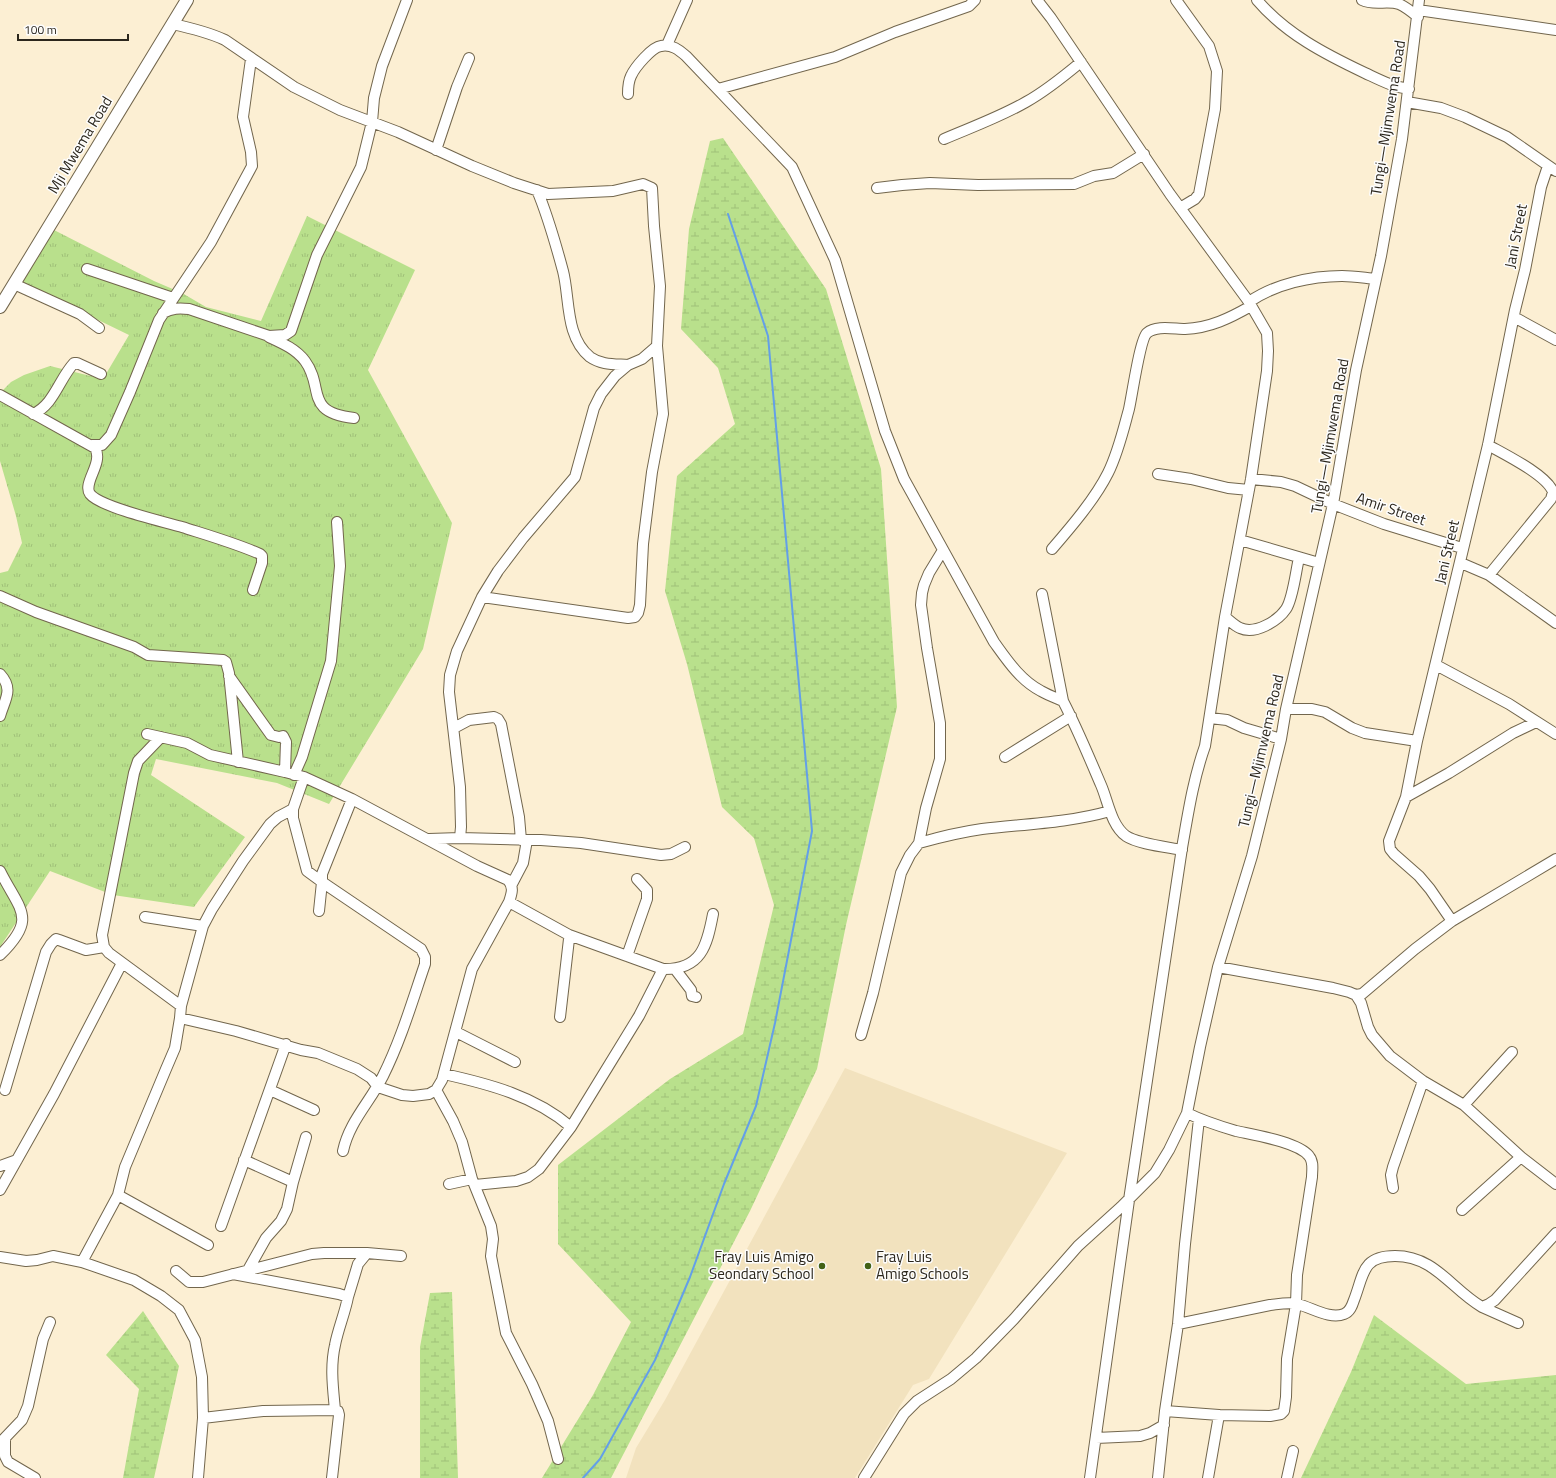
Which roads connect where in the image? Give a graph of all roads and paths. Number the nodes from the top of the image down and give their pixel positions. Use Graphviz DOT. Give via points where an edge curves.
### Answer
graph roads {
  1 [pos="186,0"];
  2 [pos="407,0"];
  3 [pos="687,0"];
  4 [pos="975,0"];
  5 [pos="1037,0"];
  6 [pos="1176,0"];
  7 [pos="1256,0"];
  8 [pos="1362,0"];
  9 [pos="1418,9"];
  10 [pos="172,24"];
  11 [pos="1556,30"];
  12 [pos="667,45"];
  13 [pos="469,58"];
  14 [pos="251,59"];
  15 [pos="1081,62"];
  16 [pos="1408,89"];
  17 [pos="718,90"];
  18 [pos="628,94"];
  19 [pos="1407,102"];
  20 [pos="372,122"];
  21 [pos="944,139"];
  22 [pos="436,150"];
  23 [pos="1144,154"];
  24 [pos="1552,169"];
  25 [pos="877,188"];
  26 [pos="537,190"];
  27 [pos="1180,208"];
  28 [pos="87,269"];
  29 [pos="1376,279"];
  30 [pos="14,284"];
  31 [pos="173,298"];
  32 [pos="1250,304"];
  33 [pos="0,307"];
  34 [pos="163,313"];
  35 [pos="1514,318"];
  36 [pos="99,328"];
  37 [pos="268,336"];
  38 [pos="1556,340"];
  39 [pos="657,346"];
  40 [pos="628,365"];
  41 [pos="101,374"];
  42 [pos="0,395"];
  43 [pos="33,414"];
  44 [pos="354,418"];
  45 [pos="92,445"];
  46 [pos="1488,445"];
  47 [pos="1158,474"];
  48 [pos="1251,479"];
  49 [pos="1249,490"];
  50 [pos="1333,504"];
  51 [pos="337,522"];
  52 [pos="1240,540"];
  53 [pos="1462,548"];
  54 [pos="1052,549"];
  55 [pos="943,550"];
  56 [pos="1299,558"];
  57 [pos="1319,563"];
  58 [pos="1460,563"];
  59 [pos="1489,575"];
  60 [pos="253,590"];
  61 [pos="1042,594"];
  62 [pos="0,596"];
  63 [pos="482,597"];
  64 [pos="1225,617"];
  65 [pos="1556,623"];
  66 [pos="1436,665"];
  67 [pos="0,674"];
  68 [pos="229,676"];
  69 [pos="1063,702"];
  70 [pos="1286,709"];
  71 [pos="0,716"];
  72 [pos="1071,716"];
  73 [pos="1210,718"];
  74 [pos="1536,722"];
  75 [pos="454,728"];
  76 [pos="146,734"];
  77 [pos="1556,734"];
  78 [pos="161,737"];
  79 [pos="1281,739"];
  80 [pos="1417,741"];
  81 [pos="1004,757"];
  82 [pos="238,762"];
  83 [pos="294,775"];
  84 [pos="1406,797"];
  85 [pos="352,799"];
  86 [pos="293,809"];
  87 [pos="1110,811"];
  88 [pos="460,838"];
  89 [pos="428,839"];
  90 [pos="524,840"];
  91 [pos="919,843"];
  92 [pos="685,847"];
  93 [pos="1182,850"];
  94 [pos="1556,859"];
  95 [pos="0,868"];
  96 [pos="0,872"];
  97 [pos="638,879"];
  98 [pos="322,882"];
  99 [pos="512,884"];
  100 [pos="509,902"];
  101 [pos="319,911"];
  102 [pos="713,914"];
  103 [pos="145,917"];
  104 [pos="1452,921"];
  105 [pos="203,926"];
  106 [pos="568,935"];
  107 [pos="104,947"];
  108 [pos="0,955"];
  109 [pos="627,956"];
  110 [pos="122,963"];
  111 [pos="1218,968"];
  112 [pos="663,969"];
  113 [pos="675,970"];
  114 [pos="1356,995"];
  115 [pos="696,997"];
  116 [pos="181,1006"];
  117 [pos="560,1017"];
  118 [pos="180,1018"];
  119 [pos="456,1032"];
  120 [pos="861,1035"];
  121 [pos="286,1044"];
  122 [pos="1512,1052"];
  123 [pos="515,1062"];
  124 [pos="444,1074"];
  125 [pos="1423,1081"];
  126 [pos="378,1087"];
  127 [pos="5,1090"];
  128 [pos="270,1090"];
  129 [pos="436,1090"];
  130 [pos="1464,1105"];
  131 [pos="314,1110"];
  132 [pos="1187,1112"];
  133 [pos="1199,1119"];
  134 [pos="571,1127"];
  135 [pos="306,1137"];
  136 [pos="343,1151"];
  137 [pos="1521,1156"];
  138 [pos="17,1160"];
  139 [pos="244,1160"];
  140 [pos="0,1166"];
  141 [pos="293,1182"];
  142 [pos="474,1182"];
  143 [pos="449,1184"];
  144 [pos="1556,1184"];
  145 [pos="1393,1188"];
  146 [pos="0,1190"];
  147 [pos="118,1195"];
  148 [pos="1129,1200"];
  149 [pos="1462,1210"];
  150 [pos="221,1226"];
  151 [pos="1556,1233"];
  152 [pos="208,1245"];
  153 [pos="366,1253"];
  154 [pos="401,1256"];
  155 [pos="0,1257"];
  156 [pos="82,1262"];
  157 [pos="248,1270"];
  158 [pos="176,1271"];
  159 [pos="233,1274"];
  160 [pos="348,1297"];
  161 [pos="1296,1304"];
  162 [pos="1482,1307"];
  163 [pos="50,1322"];
  164 [pos="1518,1323"];
  165 [pos="1178,1324"];
  166 [pos="1104,1382"];
  167 [pos="335,1410"];
  168 [pos="1165,1411"];
  169 [pos="1219,1415"];
  170 [pos="203,1418"];
  171 [pos="1164,1425"];
  172 [pos="1096,1438"];
  173 [pos="2,1441"];
  174 [pos="1293,1451"];
  175 [pos="558,1458"];
  176 [pos="35,1478"];
  177 [pos="198,1478"];
  178 [pos="332,1478"];
  179 [pos="864,1478"];
  180 [pos="1086,1478"];
  181 [pos="1090,1478"];
  182 [pos="1158,1478"];
  183 [pos="1208,1478"];
  184 [pos="1287,1478"];
  1 -- 10 [label="main road, Mji Mwema Road"];
  2 -- 20 [label="street" via="382,66 374,98"];
  3 -- 12 [label="street"];
  4 -- 17 [label="street" via="969,6 894,32 835,57"];
  5 -- 15 [label="street"];
  6 -- 27 [label="street" via="1209,46 1217,71 1215,109 1199,194"];
  7 -- 16 [label="street" via="1270,16 1294,35 1388,84"];
  8 -- 9 [label="street" via="1398,4 1411,11"];
  9 -- 11 [label="street"];
  9 -- 16 [label="street, Tungi—Mjimwema Road"];
  10 -- 14 [label="street" via="212,34"];
  10 -- 30 [label="main road, Mji Mwema Road"];
  12 -- 17 [label="street" via="686,56"];
  12 -- 18 [label="street" via="653,49 631,74"];
  13 -- 22 [label="street"];
  14 -- 20 [label="street" via="294,87 340,110"];
  14 -- 31 [label="street" via="243,117 252,166 211,242"];
  15 -- 21 [label="street" via="1048,89 1026,102"];
  15 -- 23 [label="street"];
  16 -- 19 [label="street, Tungi—Mjimwema Road"];
  17 -- 55 [label="street" via="792,167 835,260 885,431 902,472"];
  19 -- 24 [label="street" via="1441,108 1465,117 1506,137"];
  19 -- 29 [label="street, Tungi—Mjimwema Road"];
  20 -- 22 [label="street"];
  20 -- 37 [label="street" via="361,167 317,255 291,330 279,336"];
  22 -- 26 [label="street" via="497,177"];
  23 -- 25 [label="street" via="1113,173 1094,176 1074,184 930,183"];
  23 -- 27 [label="street"];
  24 -- 35 [label="street, Jani Street" via="1541,187"];
  26 -- 39 [label="street" via="548,194 613,191 643,184 652,188 660,286"];
  26 -- 40 [label="street" via="564,272 572,325 577,338 589,356 597,361"];
  27 -- 32 [label="street"];
  28 -- 31 [label="street"];
  29 -- 32 [label="street" via="1325,276 1256,296"];
  29 -- 50 [label="street, Tungi—Mjimwema Road" via="1356,370"];
  30 -- 33 [label="main road, Mji Mwema Road"];
  30 -- 36 [label="street" via="80,314"];
  31 -- 34 [label="street"];
  32 -- 48 [label="street" via="1267,333 1268,351"];
  32 -- 54 [label="street" via="1226,320 1212,325 1152,330 1146,334 1141,347 1133,393 1110,468 1078,518"];
  34 -- 37 [label="street" via="170,309 189,309"];
  34 -- 45 [label="street" via="111,435 102,445"];
  35 -- 38 [label="street"];
  35 -- 46 [label="street, Jani Street"];
  37 -- 44 [label="street" via="293,350 304,360 311,371 316,393 326,409 339,416"];
  39 -- 40 [label="street" via="642,359"];
  39 -- 63 [label="street" via="663,414 651,479 643,544 641,595 635,617"];
  40 -- 63 [label="street" via="615,376 594,408 575,477 523,538"];
  41 -- 43 [label="street" via="74,363 47,404"];
  42 -- 43 [label="street"];
  43 -- 45 [label="street"];
  45 -- 60 [label="street" via="98,455 88,486 90,494 137,515 182,527 260,554 262,563"];
  46 -- 53 [label="street, Jani Street"];
  46 -- 59 [label="street" via="1540,476 1550,485 1553,492 1551,499"];
  47 -- 49 [label="street"];
  48 -- 49 [label="street"];
  48 -- 50 [label="street, Amir Street" via="1295,486"];
  49 -- 52 [label="street"];
  50 -- 53 [label="street, Amir Street" via="1384,524"];
  50 -- 57 [label="street, Tungi—Mjimwema Road"];
  51 -- 83 [label="street" via="340,566 331,661 302,757"];
  52 -- 56 [label="street"];
  52 -- 64 [label="street"];
  53 -- 58 [label="street, Jani Street"];
  55 -- 69 [label="street" via="1008,663 1040,691"];
  55 -- 91 [label="street" via="929,573 921,605 941,738 940,758"];
  56 -- 57 [label="street"];
  56 -- 64 [label="street" via="1287,608 1279,617 1268,624 1248,630"];
  57 -- 70 [label="street, Tungi—Mjimwema Road"];
  58 -- 59 [label="street"];
  58 -- 66 [label="street, Jani Street"];
  59 -- 65 [label="street"];
  61 -- 69 [label="street"];
  62 -- 68 [label="street" via="36,612 134,647 148,655 223,660 227,664"];
  63 -- 75 [label="street" via="457,651 450,675 449,692"];
  64 -- 73 [label="street"];
  66 -- 74 [label="street" via="1510,704"];
  66 -- 80 [label="street, Jani Street"];
  67 -- 71 [label="street" via="5,679 8,690"];
  68 -- 82 [label="street"];
  68 -- 83 [label="street" via="271,735 285,738"];
  69 -- 72 [label="street"];
  70 -- 79 [label="street, Tungi—Mjimwema Road"];
  70 -- 80 [label="street" via="1325,712 1365,733"];
  72 -- 81 [label="street"];
  72 -- 87 [label="street"];
  73 -- 79 [label="street" via="1227,720"];
  73 -- 93 [label="street" via="1192,791"];
  74 -- 77 [label="street"];
  74 -- 84 [label="street"];
  75 -- 88 [label="street" via="460,787"];
  75 -- 90 [label="street" via="469,720 494,717 498,719"];
  76 -- 78 [label="street"];
  78 -- 82 [label="street" via="187,743 210,755"];
  78 -- 107 [label="street" via="138,761 134,773 102,935"];
  79 -- 111 [label="street, Tungi—Mjimwema Road" via="1248,872"];
  80 -- 84 [label="street, Jani Street"];
  82 -- 83 [label="street"];
  83 -- 85 [label="street"];
  83 -- 86 [label="street"];
  84 -- 104 [label="street, Jani Street" via="1389,841 1390,849 1419,876"];
  85 -- 89 [label="street"];
  85 -- 98 [label="street" via="322,874"];
  86 -- 98 [label="street" via="307,871"];
  86 -- 105 [label="street" via="270,824 243,861"];
  87 -- 91 [label="street" via="1057,822 981,829"];
  87 -- 93 [label="street" via="1120,829 1134,840"];
  88 -- 89 [label="street"];
  88 -- 90 [label="street"];
  89 -- 99 [label="street"];
  90 -- 92 [label="street" via="582,843 661,855 671,854"];
  90 -- 99 [label="street" via="523,863"];
  91 -- 120 [label="street" via="901,873"];
  93 -- 148 [label="street"];
  94 -- 104 [label="street"];
  95 -- 96 [label="street"];
  96 -- 108 [label="street" via="20,906 23,924 9,947"];
  97 -- 109 [label="street" via="647,890 647,899"];
  98 -- 101 [label="street"];
  98 -- 126 [label="street" via="421,949 425,957 407,1018"];
  99 -- 100 [label="street"];
  100 -- 106 [label="street"];
  100 -- 119 [label="street" via="472,969"];
  102 -- 113 [label="street" via="701,954 686,967"];
  103 -- 105 [label="street"];
  104 -- 114 [label="street" via="1362,994"];
  105 -- 116 [label="street"];
  106 -- 109 [label="street"];
  106 -- 117 [label="street"];
  107 -- 110 [label="street"];
  107 -- 127 [label="street" via="86,950 59,940 50,944"];
  109 -- 112 [label="street"];
  110 -- 116 [label="street"];
  110 -- 138 [label="street"];
  111 -- 114 [label="street" via="1333,988"];
  111 -- 132 [label="street, Tungi—Mjimwema Road"];
  112 -- 113 [label="street"];
  112 -- 134 [label="street" via="639,1016"];
  113 -- 115 [label="street" via="691,990 692,996"];
  114 -- 125 [label="street" via="1368,1027 1379,1045"];
  116 -- 118 [label="street"];
  118 -- 121 [label="street"];
  118 -- 147 [label="street" via="175,1048 125,1166"];
  119 -- 123 [label="street"];
  119 -- 124 [label="street"];
  121 -- 126 [label="street" via="318,1053 356,1069 371,1078"];
  121 -- 128 [label="street"];
  122 -- 130 [label="street"];
  124 -- 129 [label="street"];
  124 -- 134 [label="street" via="487,1083 521,1096 560,1117"];
  125 -- 130 [label="street"];
  125 -- 145 [label="street" via="1393,1167"];
  126 -- 129 [label="street" via="389,1092 413,1096 429,1094"];
  126 -- 136 [label="street" via="350,1127"];
  128 -- 131 [label="street"];
  128 -- 139 [label="street"];
  129 -- 142 [label="street" via="462,1142"];
  130 -- 137 [label="street"];
  132 -- 133 [label="street"];
  132 -- 148 [label="street, Tungi—Mjimwema Road" via="1155,1173"];
  133 -- 161 [label="street" via="1281,1142 1311,1158 1312,1177 1297,1275"];
  133 -- 165 [label="street"];
  134 -- 142 [label="street" via="539,1169 528,1177 516,1182"];
  135 -- 141 [label="street"];
  137 -- 144 [label="street"];
  137 -- 149 [label="street"];
  138 -- 140 [label="street"];
  138 -- 146 [label="street"];
  139 -- 141 [label="street"];
  139 -- 150 [label="street"];
  141 -- 157 [label="street" via="287,1209 281,1221 266,1238"];
  142 -- 143 [label="street"];
  142 -- 175 [label="street" via="491,1226 491,1256 506,1333 536,1391 548,1421"];
  147 -- 152 [label="street"];
  147 -- 156 [label="street"];
  148 -- 166 [label="street"];
  148 -- 179 [label="street, Tungi—Mjimwema Road" via="1078,1246 976,1358 952,1379 917,1401 904,1414"];
  151 -- 162 [label="street" via="1495,1300"];
  153 -- 154 [label="street"];
  153 -- 157 [label="street" via="312,1254"];
  153 -- 160 [label="street" via="358,1264"];
  155 -- 156 [label="street" via="26,1261 53,1256"];
  156 -- 170 [label="street" via="134,1280 179,1310 196,1340 202,1377"];
  157 -- 159 [label="street"];
  158 -- 159 [label="street" via="189,1282 203,1282"];
  159 -- 160 [label="street"];
  160 -- 167 [label="street" via="332,1362"];
  161 -- 162 [label="street" via="1332,1316 1346,1314 1371,1261 1386,1256 1401,1256 1426,1263"];
  161 -- 165 [label="street" via="1270,1305"];
  161 -- 169 [label="street" via="1287,1359 1284,1411 1270,1416"];
  162 -- 164 [label="street"];
  163 -- 173 [label="street" via="41,1345 28,1406 22,1420"];
  165 -- 168 [label="street"];
  166 -- 172 [label="street"];
  166 -- 180 [label="street" via="1099,1388"];
  167 -- 170 [label="street" via="263,1411"];
  167 -- 178 [label="street" via="339,1415"];
  168 -- 169 [label="street"];
  168 -- 171 [label="street"];
  169 -- 183 [label="street"];
  170 -- 177 [label="street"];
  171 -- 172 [label="street" via="1150,1434 1140,1436"];
  171 -- 182 [label="street"];
  172 -- 181 [label="street"];
  173 -- 176 [label="street" via="8,1462"];
  174 -- 184 [label="street"];
}
